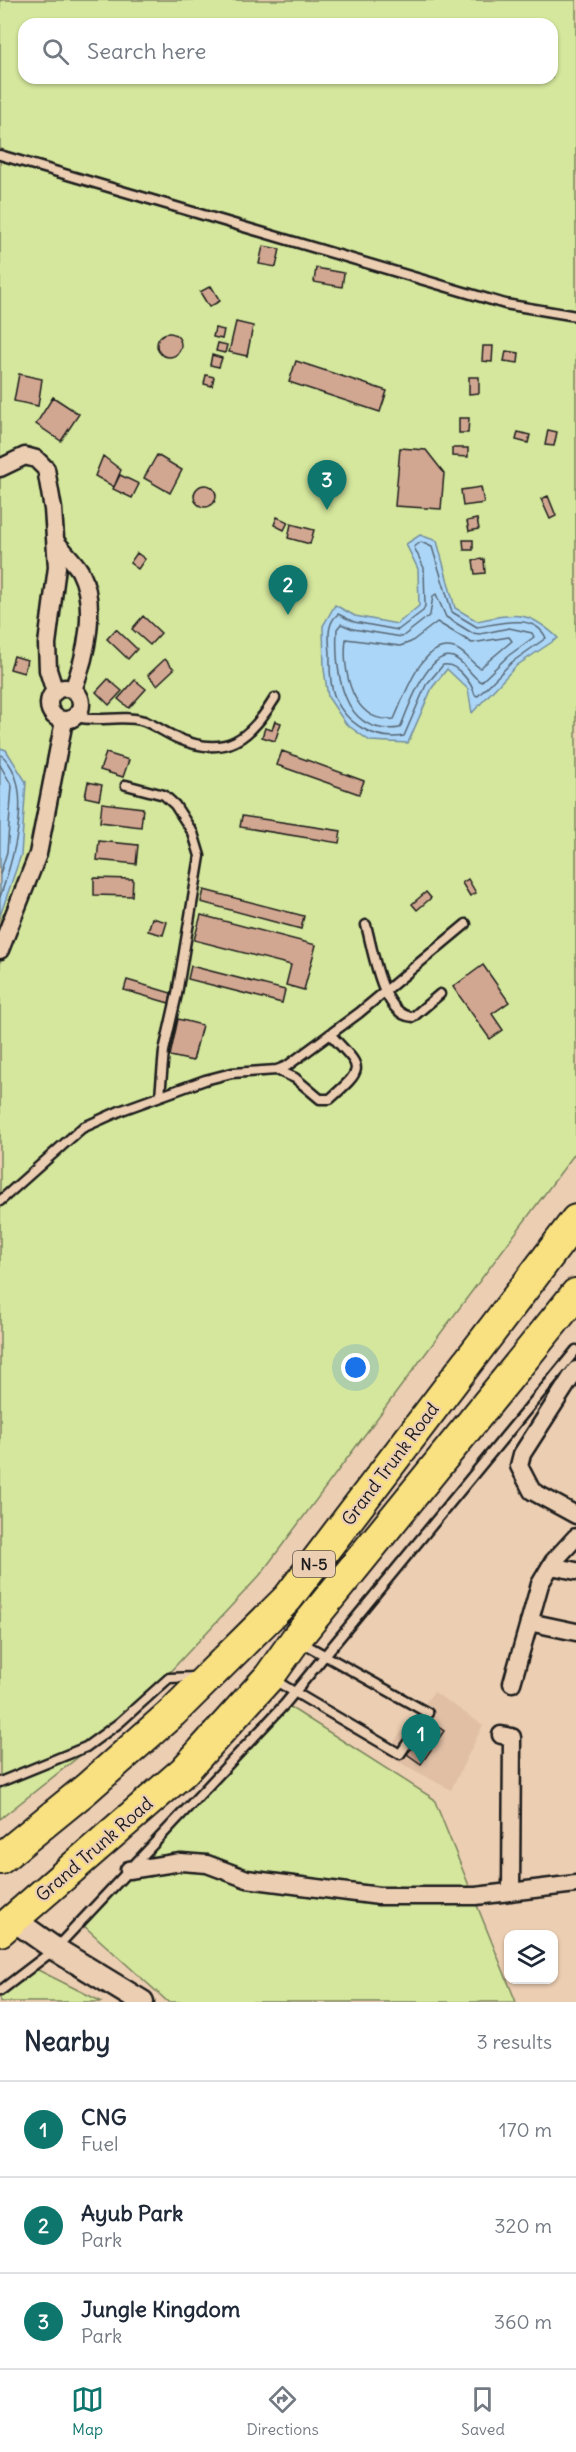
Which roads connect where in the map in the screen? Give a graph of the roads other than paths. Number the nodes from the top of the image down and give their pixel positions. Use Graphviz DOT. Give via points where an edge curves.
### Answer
graph roads {
  1 [pos="0,155"];
  2 [pos="576,316"];
  3 [pos="0,468"];
  4 [pos="56,542"];
  5 [pos="73,690"];
  6 [pos="55,692"];
  7 [pos="275,698"];
  8 [pos="70,719"];
  9 [pos="126,785"];
  10 [pos="466,924"];
  11 [pos="366,925"];
  12 [pos="0,950"];
  13 [pos="384,991"];
  14 [pos="440,994"];
  15 [pos="330,1034"];
  16 [pos="278,1070"];
  17 [pos="160,1096"];
  18 [pos="0,1201"];
  19 [pos="576,1220"];
  20 [pos="576,1294"];
  21 [pos="576,1350"];
  22 [pos="575,1374"];
  23 [pos="576,1515"];
  24 [pos="576,1537"];
  25 [pos="551,1566"];
  26 [pos="576,1571"];
  27 [pos="529,1622"];
  28 [pos="576,1632"];
  29 [pos="296,1639"];
  30 [pos="327,1656"];
  31 [pos="208,1677"];
  32 [pos="269,1677"];
  33 [pos="512,1683"];
  34 [pos="295,1691"];
  35 [pos="501,1735"];
  36 [pos="0,1782"];
  37 [pos="0,1859"];
  38 [pos="129,1870"];
  39 [pos="576,1884"];
  40 [pos="512,1892"];
  41 [pos="7,1925"];
  42 [pos="55,1948"];
  43 [pos="0,1990"];
  44 [pos="142,2002"];
  1 -- 2 [label="lane" via="505,303"];
  3 -- 4 [label="street" via="25,456 46,469"];
  4 -- 5 [label="street" via="80,572 86,594 88,643"];
  4 -- 6 [label="street" via="57,567 46,644"];
  5 -- 6 [label="street"];
  5 -- 8 [label="street" via="81,706"];
  6 -- 8 [label="street" via="49,703 53,715"];
  7 -- 8 [label="lane" via="247,735 224,746 178,739 143,721"];
  8 -- 12 [label="street" via="38,854"];
  9 -- 17 [label="lane" via="164,795 175,805 193,833 200,856 164,1051"];
  10 -- 13 [label="lane"];
  11 -- 13 [label="lane"];
  13 -- 14 [label="lane" via="397,1013 404,1017 413,1017"];
  13 -- 15 [label="lane"];
  15 -- 16 [label="lane"];
  15 -- 16 [label="lane" via="358,1070 330,1099 320,1098"];
  16 -- 17 [label="lane" via="232,1074"];
  17 -- 18 [label="lane" via="82,1128"];
  19 -- 31 [label="highway, Grand Trunk Road / N-5" via="288,1598"];
  20 -- 29 [label="highway, Grand Trunk Road / N-5"];
  21 -- 30 [label="lane"];
  22 -- 23 [label="street" via="522,1454 519,1467 532,1491"];
  24 -- 25 [label="street"];
  25 -- 26 [label="street"];
  25 -- 27 [label="street" via="540,1584"];
  27 -- 28 [label="street"];
  27 -- 33 [label="street"];
  29 -- 30 [label="lane"];
  29 -- 32 [label="highway, Grand Trunk Road / N-5"];
  30 -- 34 [label="lane"];
  30 -- 34 [label="lane" via="428,1713 400,1754"];
  31 -- 36 [label="lane" via="169,1678 86,1747"];
  31 -- 37 [label="highway, Grand Trunk Road / N-5" via="87,1789"];
  32 -- 34 [label="lane"];
  32 -- 41 [label="highway, Grand Trunk Road / N-5" via="184,1771"];
  34 -- 38 [label="lane"];
  35 -- 40 [label="street" via="512,1737"];
  38 -- 40 [label="street" via="181,1862 207,1864 247,1879 379,1896"];
  38 -- 42 [label="lane"];
  39 -- 40 [label="street"];
  41 -- 42 [label="street"];
  42 -- 43 [label="lane"];
  42 -- 44 [label="street"];
}
